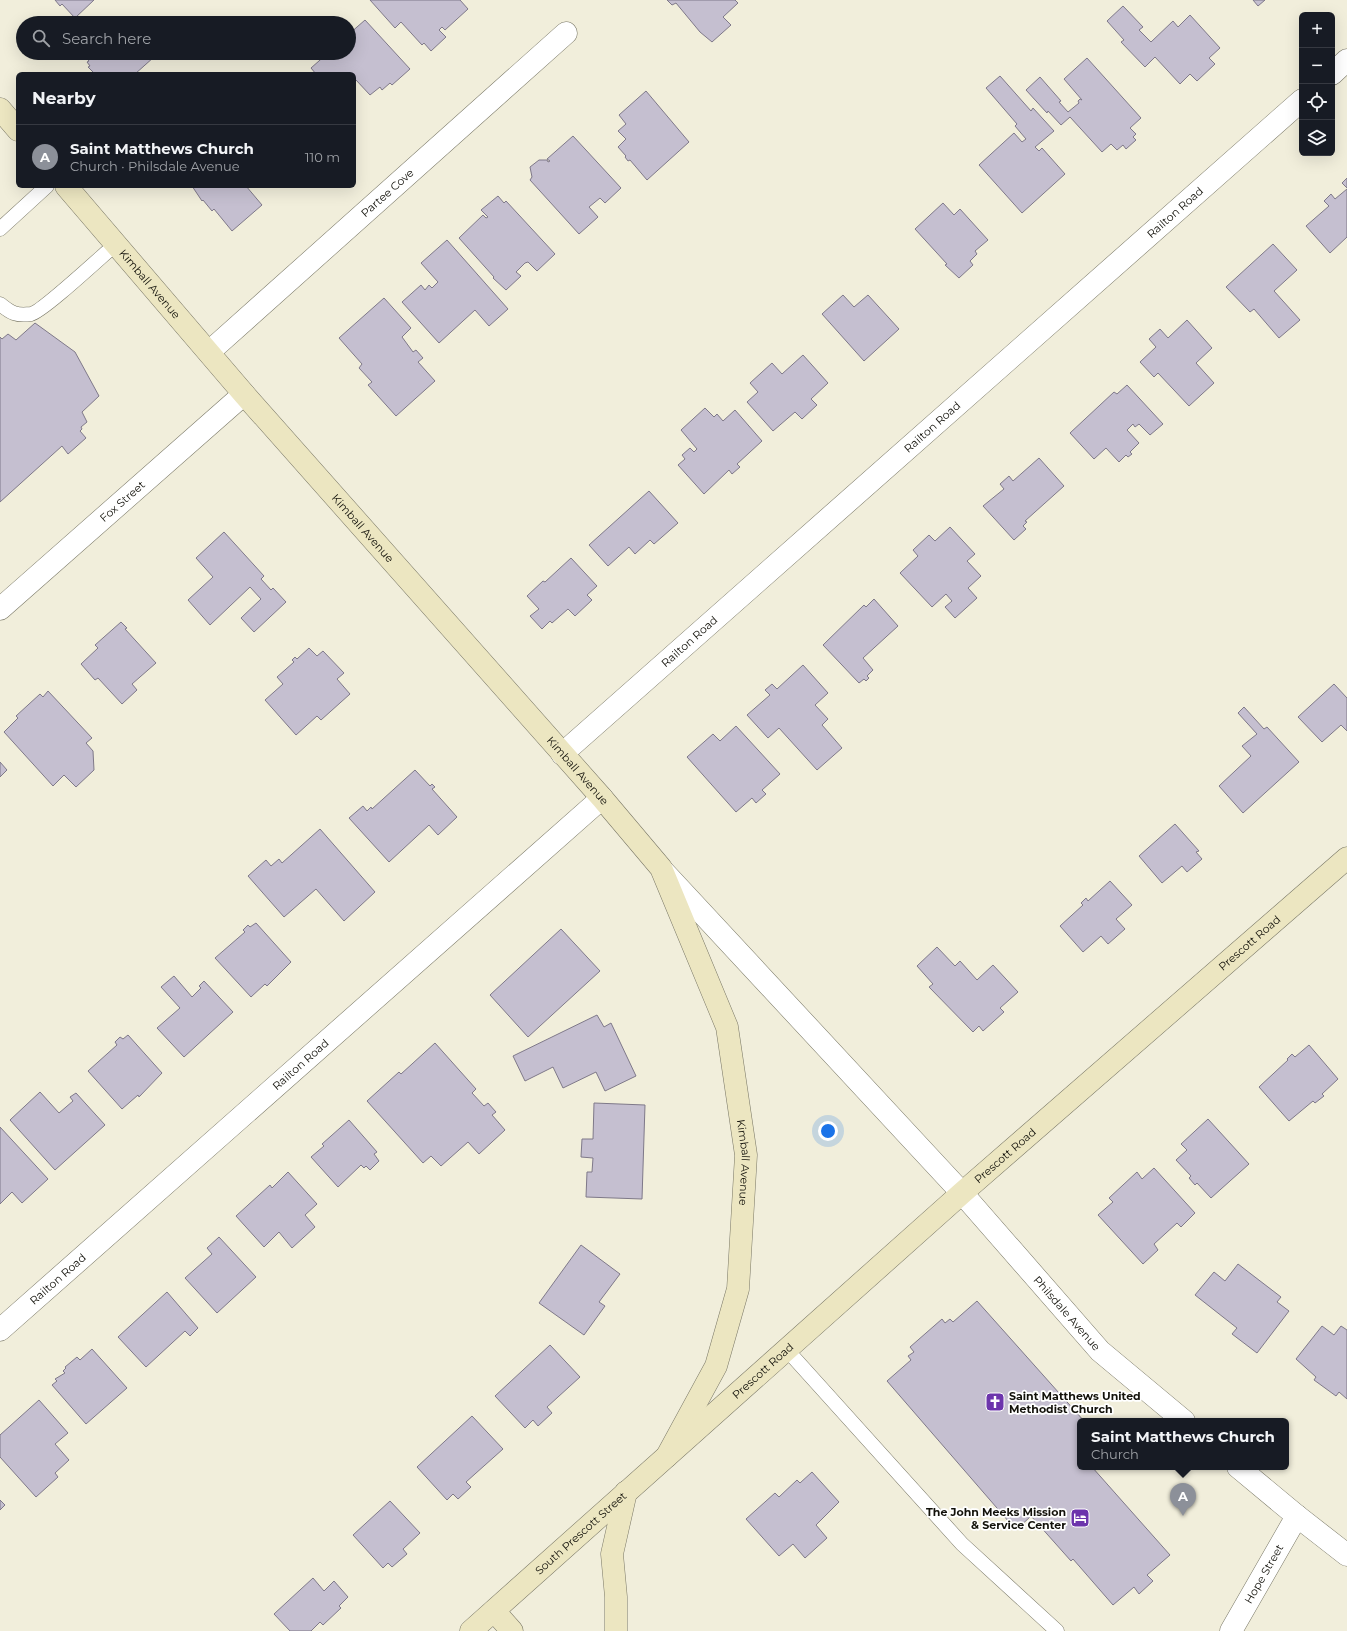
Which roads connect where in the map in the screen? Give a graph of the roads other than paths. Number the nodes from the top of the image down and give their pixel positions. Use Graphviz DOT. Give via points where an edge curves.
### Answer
graph roads {
  1 [pos="566,33"];
  2 [pos="1347,60"];
  3 [pos="1335,71"];
  4 [pos="1299,103"];
  5 [pos="0,109"];
  6 [pos="16,128"];
  7 [pos="45,188"];
  8 [pos="68,188"];
  9 [pos="0,229"];
  10 [pos="116,244"];
  11 [pos="0,304"];
  12 [pos="209,352"];
  13 [pos="244,394"];
  14 [pos="0,609"];
  15 [pos="562,754"];
  16 [pos="602,798"];
  17 [pos="1347,858"];
  18 [pos="661,868"];
  19 [pos="962,1193"];
  20 [pos="0,1330"];
  21 [pos="787,1350"];
  22 [pos="1180,1418"];
  23 [pos="667,1456"];
  24 [pos="1242,1470"];
  25 [pos="626,1492"];
  26 [pos="1296,1516"];
  27 [pos="1347,1555"];
  28 [pos="494,1611"];
  29 [pos="471,1631"];
  30 [pos="512,1631"];
  31 [pos="616,1631"];
  32 [pos="1058,1631"];
  33 [pos="1231,1631"];
  1 -- 12 [label="street, Partee Cove"];
  2 -- 3 [label="street"];
  4 -- 15 [label="street, Railton Road"];
  5 -- 6 [label="main road"];
  7 -- 9 [label="lane"];
  8 -- 10 [label="main road, Kimball Avenue"];
  10 -- 11 [label="lane" via="32,314 12,314"];
  10 -- 12 [label="main road, Kimball Avenue"];
  12 -- 13 [label="main road, Kimball Avenue"];
  13 -- 14 [label="street, Fox Street"];
  13 -- 15 [label="main road, Kimball Avenue"];
  15 -- 16 [label="main road, Kimball Avenue"];
  16 -- 18 [label="main road, Kimball Avenue"];
  16 -- 20 [label="street, Railton Road"];
  17 -- 19 [label="main road, Prescott Road"];
  18 -- 19 [label="street, Kimball Avenue"];
  18 -- 23 [label="main road, Kimball Avenue" via="727,1027 746,1155 738,1288 716,1366"];
  19 -- 21 [label="main road, Prescott Road"];
  19 -- 22 [label="street, Philsdale Avenue" via="1100,1351"];
  21 -- 23 [label="main road, Prescott Road"];
  21 -- 32 [label="lane" via="962,1544"];
  23 -- 25 [label="main road, South Prescott Street"];
  24 -- 26 [label="street"];
  25 -- 28 [label="main road, South Prescott Street"];
  25 -- 31 [label="main road" via="612,1554"];
  26 -- 27 [label="street"];
  26 -- 33 [label="street, Hope Street"];
  28 -- 29 [label="main road"];
  28 -- 30 [label="main road"];
}
